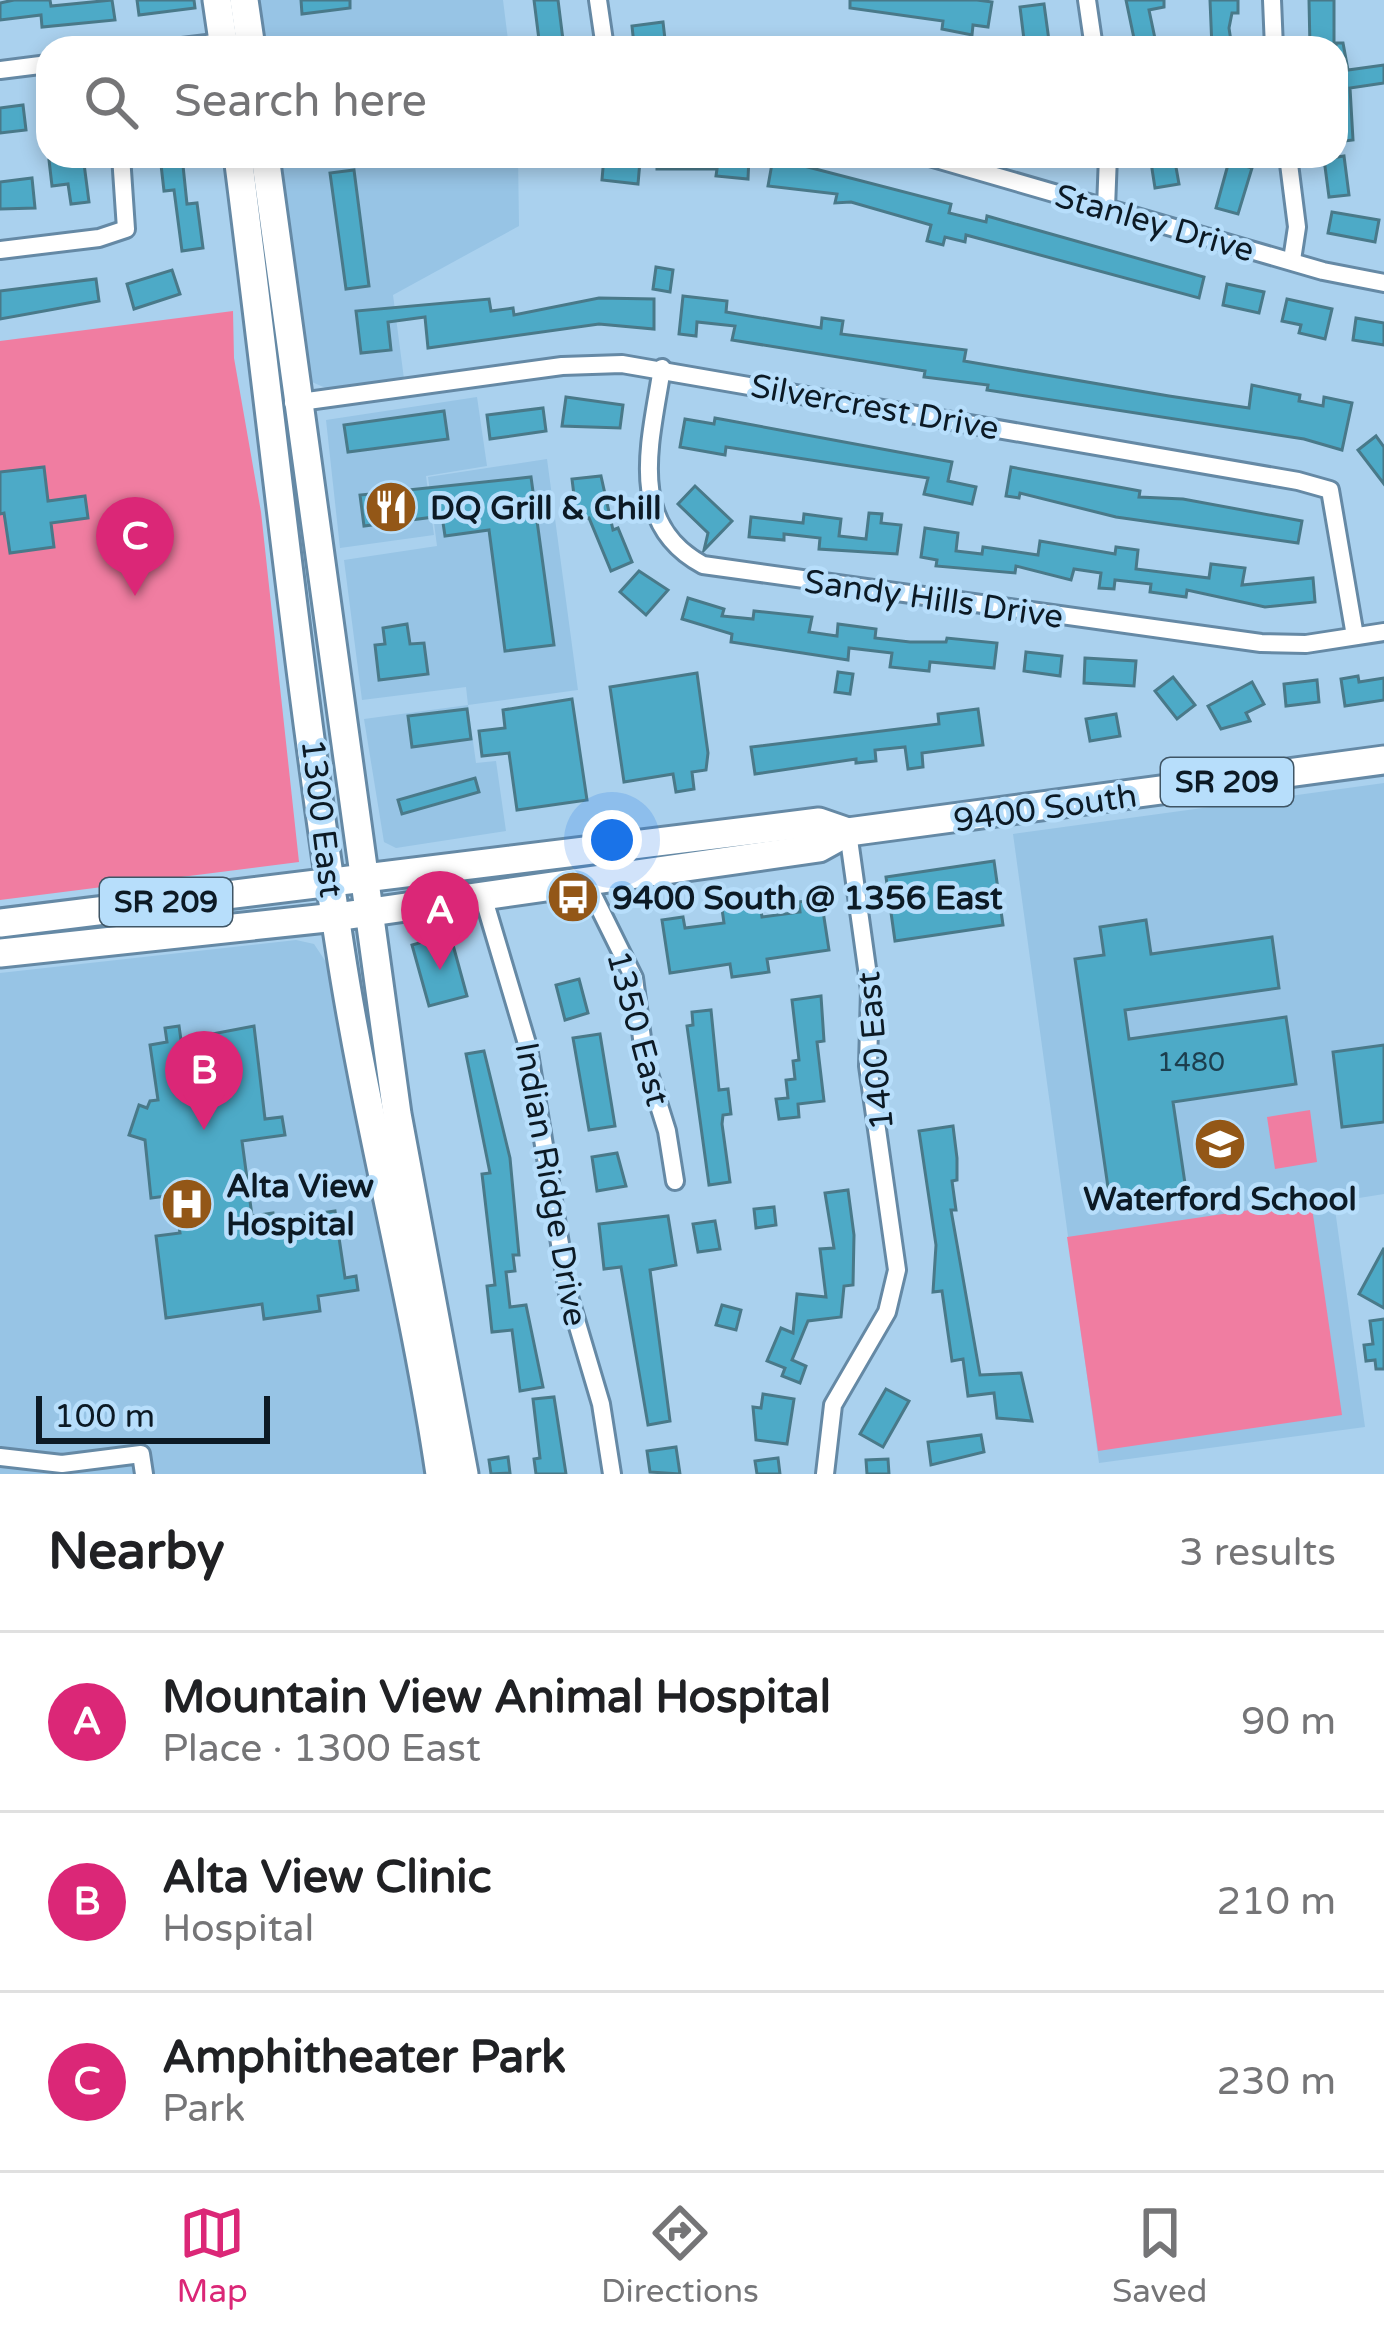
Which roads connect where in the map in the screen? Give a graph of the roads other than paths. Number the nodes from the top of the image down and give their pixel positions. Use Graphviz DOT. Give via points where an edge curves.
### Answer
graph roads {
  1 [pos="218,0"];
  2 [pos="244,0"];
  3 [pos="598,0"];
  4 [pos="1087,0"];
  5 [pos="1272,0"];
  6 [pos="234,36"];
  7 [pos="238,36"];
  8 [pos="603,36"];
  9 [pos="1092,36"];
  10 [pos="1274,36"];
  11 [pos="36,66"];
  12 [pos="0,70"];
  13 [pos="122,168"];
  14 [pos="240,168"];
  15 [pos="266,168"];
  16 [pos="968,168"];
  17 [pos="1108,168"];
  18 [pos="1290,168"];
  19 [pos="1106,208"];
  20 [pos="0,250"];
  21 [pos="1292,260"];
  22 [pos="1384,283"];
  23 [pos="662,368"];
  24 [pos="284,405"];
  25 [pos="1384,632"];
  26 [pos="1355,636"];
  27 [pos="1384,760"];
  28 [pos="848,832"];
  29 [pos="364,877"];
  30 [pos="586,881"];
  31 [pos="331,882"];
  32 [pos="483,896"];
  33 [pos="369,912"];
  34 [pos="336,916"];
  35 [pos="0,923"];
  36 [pos="0,953"];
  37 [pos="675,1181"];
  38 [pos="0,1457"];
  39 [pos="144,1474"];
  40 [pos="440,1474"];
  41 [pos="464,1474"];
  42 [pos="612,1474"];
  43 [pos="825,1474"];
  1 -- 6 [label="main road"];
  2 -- 7 [label="main road"];
  3 -- 8 [label="street"];
  4 -- 9 [label="street"];
  5 -- 10 [label="street"];
  11 -- 12 [label="street"];
  13 -- 20 [label="street" via="126,229"];
  14 -- 24 [label="main road, 1300 East"];
  15 -- 24 [label="main road, 1300 East"];
  16 -- 19 [label="street, Stanley Drive"];
  17 -- 19 [label="street"];
  18 -- 21 [label="street"];
  19 -- 21 [label="street, Stanley Drive"];
  21 -- 22 [label="street, Stanley Drive"];
  23 -- 24 [label="street, Silvercrest Drive" via="562,366"];
  23 -- 26 [label="street, Silvercrest Drive" via="1330,490"];
  23 -- 26 [label="street, Sandy Hills Drive" via="646,489 670,541 703,565 1261,643"];
  24 -- 29 [label="main road, 1300 East"];
  24 -- 31 [label="main road, 1300 East"];
  25 -- 26 [label="street, Sandy Hills Drive"];
  27 -- 28 [label="main road, 9400 South / SR 209"];
  28 -- 29 [label="main road, 9400 South / SR 209" via="819,822"];
  28 -- 30 [label="main road, 9400 South / SR 209" via="819,848"];
  28 -- 43 [label="street, 1400 East" via="896,1270 886,1312 833,1405"];
  29 -- 31 [label="main road, 9400 South / SR 209"];
  29 -- 33 [label="main road, 1300 East"];
  30 -- 32 [label="main road, 9400 South / SR 209"];
  30 -- 37 [label="street, 1350 East" via="634,978"];
  31 -- 34 [label="main road, 1300 East"];
  31 -- 35 [label="main road, 9400 South / SR 209"];
  32 -- 33 [label="main road, 9400 South / SR 209"];
  32 -- 42 [label="street, Indian Ridge Drive" via="528,1047 568,1293"];
  33 -- 34 [label="main road, 9400 South / SR 209"];
  33 -- 41 [label="main road, 1300 East" via="397,1114"];
  34 -- 36 [label="main road, 9400 South / SR 209"];
  34 -- 40 [label="main road, 1300 East" via="368,1122"];
  38 -- 39 [label="street" via="62,1464 141,1454"];
}
